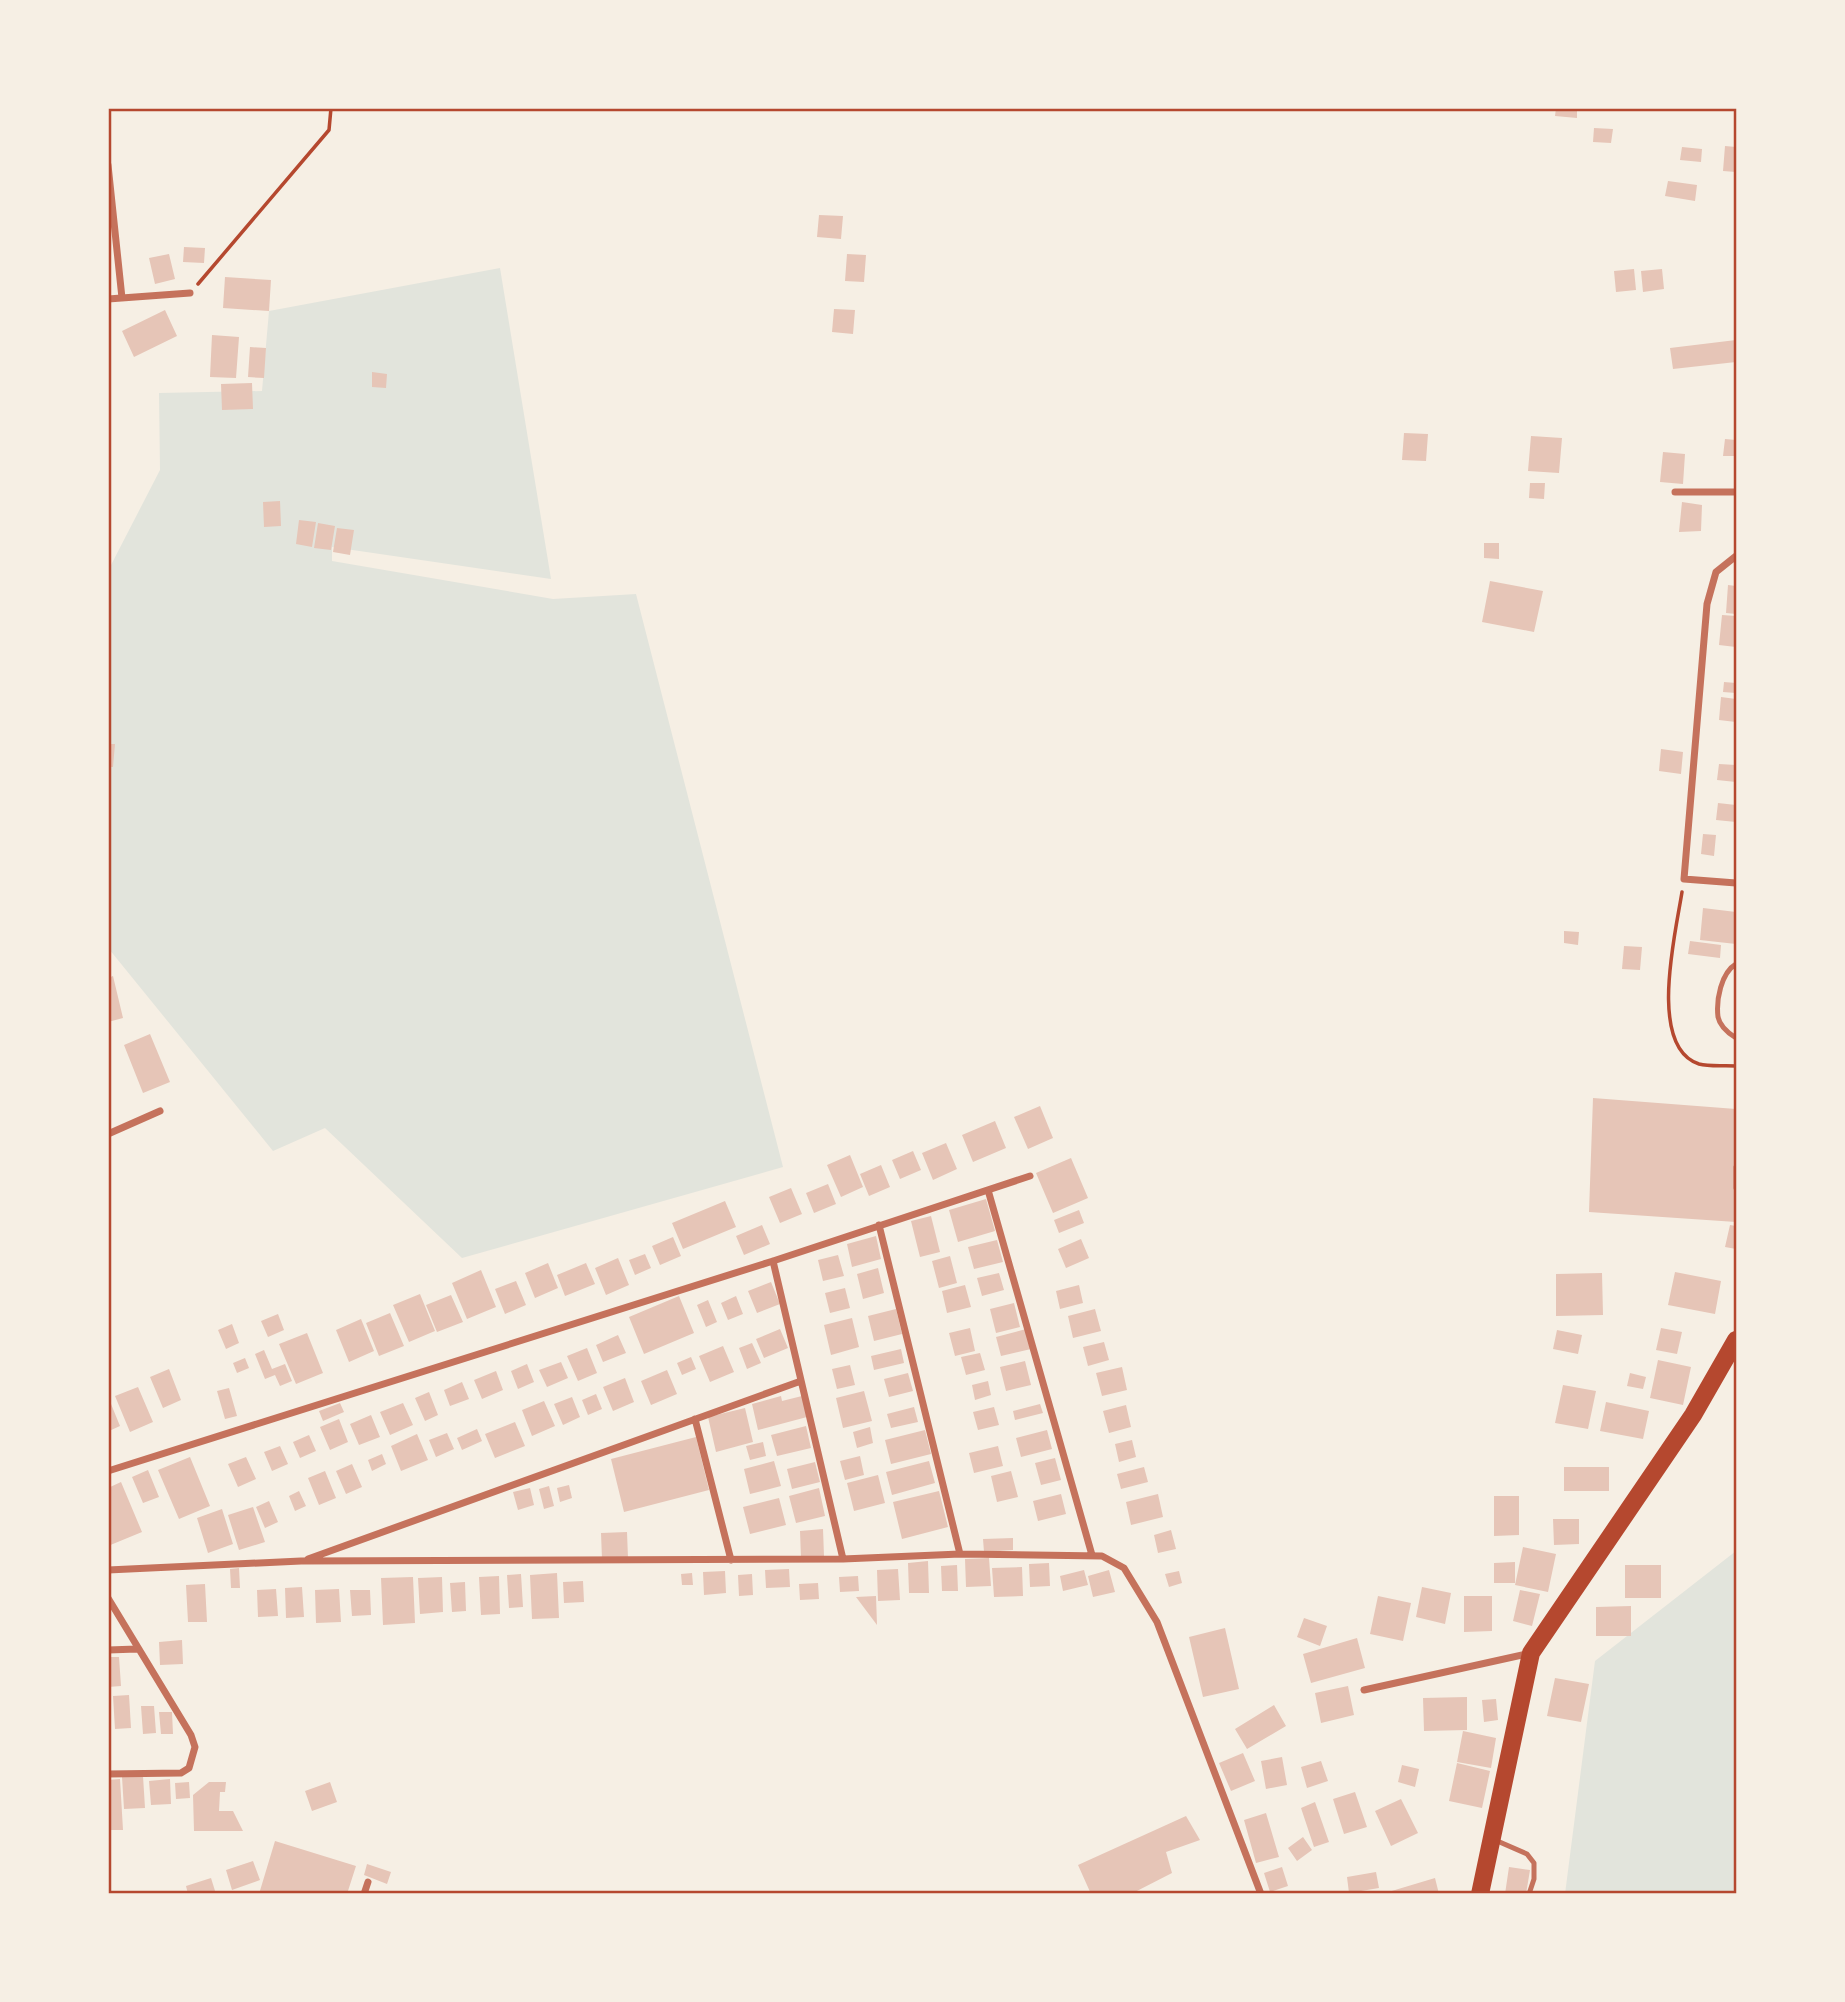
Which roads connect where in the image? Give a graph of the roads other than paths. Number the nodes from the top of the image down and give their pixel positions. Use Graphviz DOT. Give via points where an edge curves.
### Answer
graph roads {
  1 [pos="108,165"];
  2 [pos="190,293"];
  3 [pos="122,298"];
  4 [pos="108,299"];
  5 [pos="1675,492"];
  6 [pos="1737,492"];
  7 [pos="1737,556"];
  8 [pos="1737,883"];
  9 [pos="1737,964"];
  10 [pos="1737,1038"];
  11 [pos="160,1111"];
  12 [pos="108,1134"];
  13 [pos="1737,1167"];
  14 [pos="1030,1175"];
  15 [pos="1737,1188"];
  16 [pos="988,1190"];
  17 [pos="879,1225"];
  18 [pos="773,1261"];
  19 [pos="1737,1340"];
  20 [pos="801,1381"];
  21 [pos="695,1419"];
  22 [pos="108,1471"];
  23 [pos="960,1554"];
  24 [pos="1092,1555"];
  25 [pos="843,1559"];
  26 [pos="731,1560"];
  27 [pos="301,1561"];
  28 [pos="108,1570"];
  29 [pos="108,1598"];
  30 [pos="137,1649"];
  31 [pos="108,1650"];
  32 [pos="1531,1653"];
  33 [pos="1364,1690"];
  34 [pos="108,1774"];
  35 [pos="1491,1838"];
  36 [pos="368,1882"];
  37 [pos="364,1894"];
  38 [pos="1261,1894"];
  39 [pos="1480,1894"];
  40 [pos="1529,1894"];
  1 -- 3 [label="street"];
  2 -- 3 [label="street"];
  3 -- 4 [label="street"];
  5 -- 6 [label="street"];
  7 -- 8 [label="street" via="1716,572 1707,604 1684,880"];
  9 -- 10 [label="lane" via="1724,977 1718,1018 1724,1030"];
  11 -- 12 [label="street"];
  13 -- 15 [label="lane"];
  14 -- 16 [label="street"];
  16 -- 17 [label="street"];
  16 -- 24 [label="street"];
  17 -- 18 [label="street"];
  17 -- 23 [label="street"];
  18 -- 20 [label="street"];
  18 -- 22 [label="street"];
  19 -- 32 [label="main road" via="1693,1415"];
  20 -- 21 [label="street"];
  20 -- 25 [label="street"];
  21 -- 26 [label="street"];
  21 -- 27 [label="street"];
  23 -- 24 [label="street"];
  23 -- 25 [label="street"];
  24 -- 38 [label="street" via="1112,1559 1124,1568 1157,1622"];
  25 -- 26 [label="street"];
  26 -- 27 [label="street"];
  27 -- 28 [label="street"];
  29 -- 30 [label="street"];
  30 -- 31 [label="street"];
  30 -- 34 [label="street" via="191,1735 193,1758 181,1773"];
  32 -- 33 [label="street"];
  32 -- 35 [label="main road"];
  35 -- 39 [label="main road"];
  35 -- 40 [label="lane" via="1527,1854 1534,1863"];
  36 -- 37 [label="street"];
}
